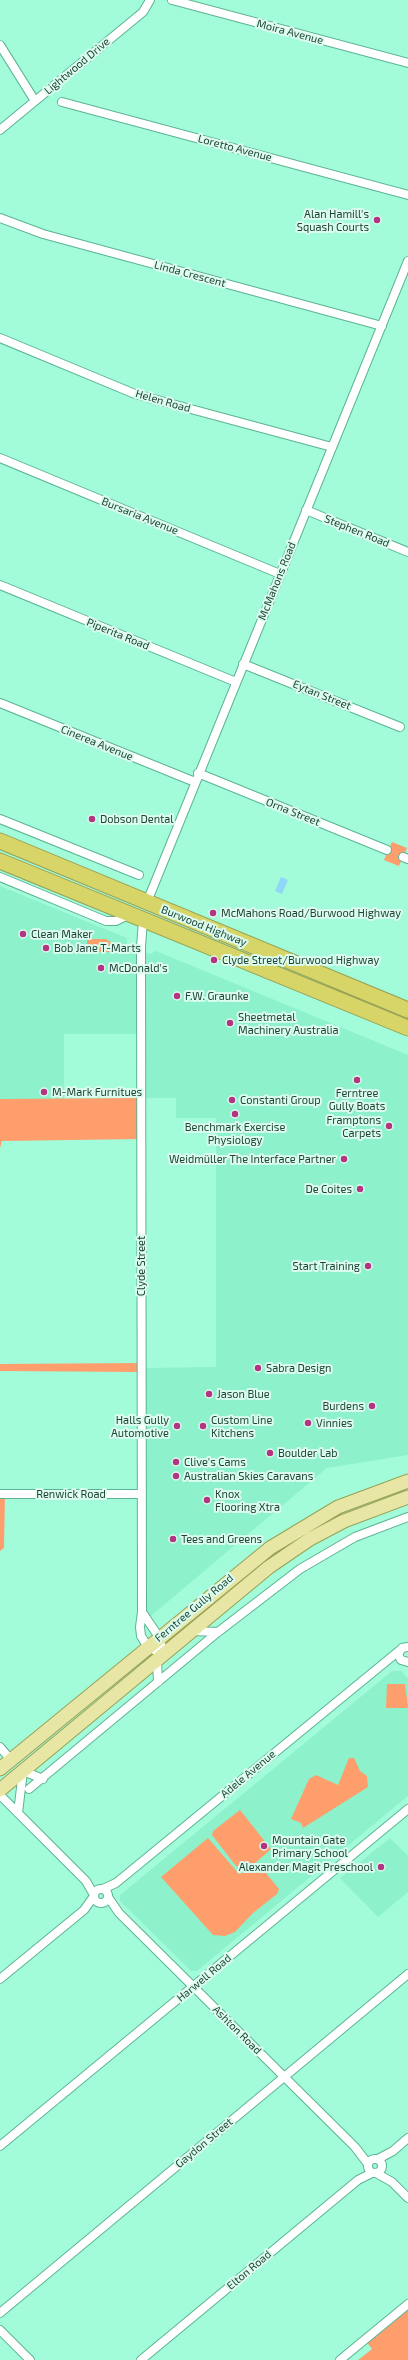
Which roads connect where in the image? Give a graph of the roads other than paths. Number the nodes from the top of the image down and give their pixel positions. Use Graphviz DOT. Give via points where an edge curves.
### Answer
graph roads {
  1 [pos="150,0"];
  2 [pos="172,0"];
  3 [pos="0,45"];
  4 [pos="408,64"];
  5 [pos="35,101"];
  6 [pos="62,102"];
  7 [pos="0,130"];
  8 [pos="408,195"];
  9 [pos="0,218"];
  10 [pos="408,261"];
  11 [pos="382,326"];
  12 [pos="0,338"];
  13 [pos="332,447"];
  14 [pos="0,458"];
  15 [pos="306,510"];
  16 [pos="408,552"];
  17 [pos="280,574"];
  18 [pos="0,585"];
  19 [pos="243,664"];
  20 [pos="236,682"];
  21 [pos="0,703"];
  22 [pos="400,727"];
  23 [pos="198,773"];
  24 [pos="195,782"];
  25 [pos="0,819"];
  26 [pos="0,841"];
  27 [pos="387,850"];
  28 [pos="0,861"];
  29 [pos="139,875"];
  30 [pos="0,877"];
  31 [pos="147,902"];
  32 [pos="136,917"];
  33 [pos="408,1010"];
  34 [pos="408,1028"];
  35 [pos="408,1481"];
  36 [pos="0,1494"];
  37 [pos="142,1494"];
  38 [pos="408,1497"];
  39 [pos="408,1517"];
  40 [pos="142,1612"];
  41 [pos="192,1631"];
  42 [pos="218,1632"];
  43 [pos="159,1637"];
  44 [pos="148,1646"];
  45 [pos="404,1649"];
  46 [pos="161,1658"];
  47 [pos="405,1662"];
  48 [pos="380,1666"];
  49 [pos="158,1682"];
  50 [pos="0,1747"];
  51 [pos="11,1760"];
  52 [pos="0,1769"];
  53 [pos="23,1771"];
  54 [pos="43,1779"];
  55 [pos="29,1789"];
  56 [pos="0,1790"];
  57 [pos="0,1795"];
  58 [pos="408,1809"];
  59 [pos="18,1813"];
  60 [pos="101,1896"];
  61 [pos="408,1974"];
  62 [pos="0,1979"];
  63 [pos="193,1987"];
  64 [pos="284,2076"];
  65 [pos="408,2138"];
  66 [pos="0,2146"];
  67 [pos="375,2166"];
  68 [pos="408,2198"];
  69 [pos="408,2304"];
  70 [pos="0,2313"];
  71 [pos="0,2330"];
  72 [pos="30,2360"];
  73 [pos="141,2360"];
  74 [pos="340,2360"];
  1 -- 5 [label="street, Lightwood Drive" via="143,12"];
  2 -- 4 [label="street, Moira Avenue"];
  3 -- 5 [label="street"];
  5 -- 7 [label="street, Lightwood Drive"];
  6 -- 8 [label="street, Loretto Avenue"];
  9 -- 11 [label="street, Linda Crescent" via="43,234"];
  10 -- 11 [label="street, McMahons Road"];
  11 -- 13 [label="street, McMahons Road"];
  12 -- 13 [label="street, Helen Road" via="135,394"];
  13 -- 15 [label="street, McMahons Road"];
  14 -- 17 [label="street, Bursaria Avenue"];
  15 -- 16 [label="street, Stephen Road"];
  15 -- 17 [label="street, McMahons Road"];
  17 -- 19 [label="street, McMahons Road"];
  18 -- 20 [label="street, Piperita Road"];
  19 -- 20 [label="street, McMahons Road"];
  19 -- 22 [label="street, Eytan Street"];
  20 -- 23 [label="street, McMahons Road"];
  21 -- 24 [label="street, Cinerea Avenue"];
  23 -- 24 [label="street, McMahons Road"];
  23 -- 27 [label="street, Orna Street"];
  24 -- 31 [label="street, McMahons Road"];
  25 -- 29 [label="street"];
  26 -- 31 [label="highway, Burwood Highway"];
  28 -- 32 [label="highway, Burwood Highway"];
  30 -- 32 [label="street" via="106,921"];
  31 -- 32 [label="highway"];
  31 -- 33 [label="highway, Burwood Highway"];
  32 -- 34 [label="highway, Burwood Highway"];
  32 -- 37 [label="street, Clyde Street" via="141,1001"];
  35 -- 43 [label="main road, Ferntree Gully Road" via="355,1499 303,1527 246,1566"];
  36 -- 37 [label="street, Renwick Road"];
  37 -- 40 [label="street, Clyde Street"];
  38 -- 41 [label="main road, Ferntree Gully Road" via="372,1509 310,1539 269,1567"];
  39 -- 42 [label="street" via="355,1537 314,1559"];
  40 -- 43 [label="street"];
  40 -- 44 [label="street, Clyde Street" via="141,1636"];
  41 -- 42 [label="street"];
  41 -- 46 [label="main road, Ferntree Gully Road"];
  42 -- 49 [label="street"];
  43 -- 44 [label="main road, Ferntree Gully Road"];
  43 -- 46 [label="street"];
  44 -- 46 [label="street"];
  44 -- 51 [label="main road, Ferntree Gully Road"];
  45 -- 47 [label="street"];
  45 -- 48 [label="street, Adele Avenue"];
  46 -- 49 [label="street"];
  46 -- 53 [label="main road, Ferntree Gully Road"];
  47 -- 48 [label="street, Adele Avenue"];
  48 -- 60 [label="street, Adele Avenue"];
  49 -- 54 [label="street"];
  50 -- 51 [label="street"];
  51 -- 52 [label="main road, Ferntree Gully Road"];
  53 -- 54 [label="street"];
  53 -- 56 [label="main road, Ferntree Gully Road"];
  53 -- 59 [label="street"];
  54 -- 55 [label="street"];
  57 -- 59 [label="street, Ashton Road"];
  58 -- 63 [label="street, Harwell Road"];
  59 -- 60 [label="street, Ashton Road"];
  60 -- 62 [label="street, Adele Avenue"];
  60 -- 63 [label="street, Ashton Road"];
  61 -- 64 [label="street, Gaydon Street"];
  63 -- 64 [label="street, Ashton Road"];
  63 -- 66 [label="street, Harwell Road"];
  64 -- 67 [label="street, Ashton Road"];
  64 -- 70 [label="street, Gaydon Street"];
  65 -- 67 [label="street, Elton Road"];
  67 -- 68 [label="street, Ashton Road"];
  67 -- 73 [label="street, Elton Road"];
  69 -- 74 [label="street"];
  71 -- 72 [label="street"];
}
